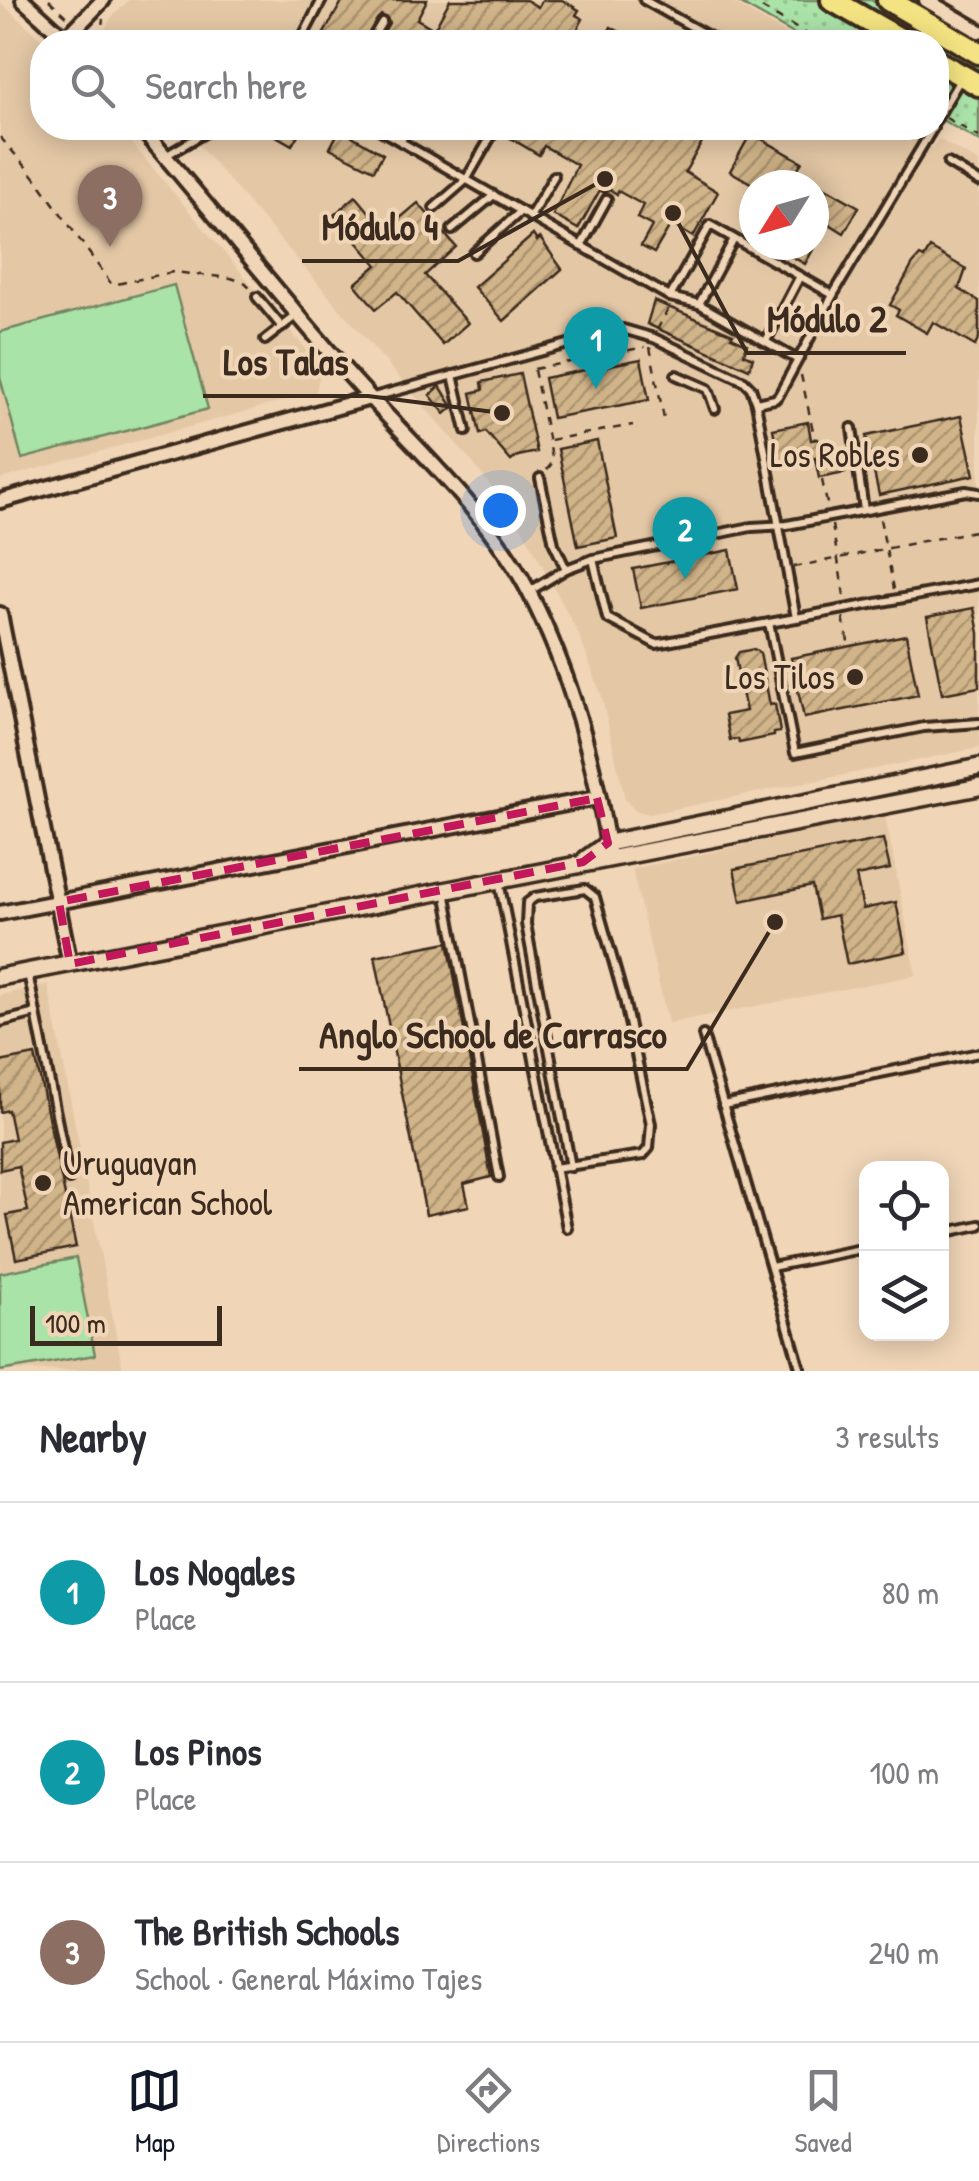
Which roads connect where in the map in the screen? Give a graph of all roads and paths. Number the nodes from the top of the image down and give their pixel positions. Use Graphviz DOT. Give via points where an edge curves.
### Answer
graph roads {
  1 [pos="23,0"];
  2 [pos="49,0"];
  3 [pos="322,0"];
  4 [pos="644,0"];
  5 [pos="748,0"];
  6 [pos="832,0"];
  7 [pos="888,0"];
  8 [pos="926,0"];
  9 [pos="107,5"];
  10 [pos="70,19"];
  11 [pos="382,22"];
  12 [pos="56,30"];
  13 [pos="78,30"];
  14 [pos="101,30"];
  15 [pos="306,30"];
  16 [pos="377,30"];
  17 [pos="694,30"];
  18 [pos="799,30"];
  19 [pos="884,30"];
  20 [pos="940,30"];
  21 [pos="979,31"];
  22 [pos="949,36"];
  23 [pos="979,53"];
  24 [pos="949,68"];
  25 [pos="971,80"];
  26 [pos="949,105"];
  27 [pos="949,122"];
  28 [pos="0,136"];
  29 [pos="979,137"];
  30 [pos="152,140"];
  31 [pos="193,140"];
  32 [pos="488,140"];
  33 [pos="925,140"];
  34 [pos="400,141"];
  35 [pos="166,156"];
  36 [pos="948,163"];
  37 [pos="554,176"];
  38 [pos="466,180"];
  39 [pos="979,182"];
  40 [pos="494,195"];
  41 [pos="608,199"];
  42 [pos="434,208"];
  43 [pos="521,211"];
  44 [pos="530,217"];
  45 [pos="452,230"];
  46 [pos="734,239"];
  47 [pos="581,246"];
  48 [pos="474,252"];
  49 [pos="800,276"];
  50 [pos="833,295"];
  51 [pos="257,297"];
  52 [pos="672,298"];
  53 [pos="699,304"];
  54 [pos="298,314"];
  55 [pos="282,327"];
  56 [pos="657,329"];
  57 [pos="264,340"];
  58 [pos="766,341"];
  59 [pos="652,342"];
  60 [pos="796,360"];
  61 [pos="453,374"];
  62 [pos="676,375"];
  63 [pos="370,398"];
  64 [pos="756,404"];
  65 [pos="715,409"];
  66 [pos="664,419"];
  67 [pos="633,425"];
  68 [pos="852,428"];
  69 [pos="466,431"];
  70 [pos="548,440"];
  71 [pos="814,440"];
  72 [pos="540,478"];
  73 [pos="822,480"];
  74 [pos="979,493"];
  75 [pos="0,501"];
  76 [pos="878,507"];
  77 [pos="864,510"];
  78 [pos="830,517"];
  79 [pos="778,523"];
  80 [pos="979,530"];
  81 [pos="886,548"];
  82 [pos="838,557"];
  83 [pos="593,559"];
  84 [pos="566,568"];
  85 [pos="786,568"];
  86 [pos="979,584"];
  87 [pos="529,592"];
  88 [pos="896,600"];
  89 [pos="842,609"];
  90 [pos="0,614"];
  91 [pos="796,618"];
  92 [pos="769,623"];
  93 [pos="849,646"];
  94 [pos="979,723"];
  95 [pos="979,767"];
  96 [pos="979,787"];
  97 [pos="597,798"];
  98 [pos="609,851"];
  99 [pos="499,880"];
  100 [pos="445,889"];
  101 [pos="59,902"];
  102 [pos="0,912"];
  103 [pos="70,964"];
  104 [pos="28,972"];
  105 [pos="0,978"];
  106 [pos="543,1012"];
  107 [pos="36,1013"];
  108 [pos="526,1016"];
  109 [pos="0,1022"];
  110 [pos="703,1035"];
  111 [pos="979,1054"];
  112 [pos="723,1106"];
  113 [pos="570,1167"];
  114 [pos="554,1168"];
  115 [pos="498,1176"];
  116 [pos="69,1179"];
  117 [pos="979,1225"];
  118 [pos="567,1228"];
  119 [pos="949,1231"];
  120 [pos="859,1249"];
  121 [pos="771,1267"];
  122 [pos="801,1371"];
  1 -- 12 [label="street"];
  2 -- 10 [label="path"];
  3 -- 15 [label="lane"];
  4 -- 17 [label="lane"];
  5 -- 18 [label="path"];
  6 -- 19 [label="main road"];
  7 -- 20 [label="main road"];
  8 -- 21 [label="street"];
  9 -- 13 [label="street"];
  9 -- 14 [label="path"];
  11 -- 16 [label="lane"];
  22 -- 23 [label="main road"];
  24 -- 25 [label="main road"];
  25 -- 26 [label="lane"];
  27 -- 29 [label="path"];
  28 -- 51 [label="path" via="112,285 174,272 239,280"];
  30 -- 35 [label="street"];
  31 -- 35 [label="lane"];
  32 -- 38 [label="lane"];
  33 -- 50 [label="lane"];
  34 -- 38 [label="lane"];
  35 -- 54 [label="street"];
  36 -- 39 [label="lane"];
  37 -- 44 [label="lane"];
  38 -- 40 [label="lane"];
  38 -- 42 [label="lane"];
  40 -- 43 [label="lane"];
  40 -- 45 [label="lane"];
  41 -- 47 [label="lane"];
  43 -- 44 [label="lane"];
  43 -- 48 [label="lane"];
  44 -- 47 [label="lane"];
  46 -- 49 [label="lane"];
  46 -- 52 [label="lane" via="710,225"];
  46 -- 53 [label="lane"];
  47 -- 52 [label="lane"];
  49 -- 50 [label="lane"];
  49 -- 58 [label="lane"];
  50 -- 60 [label="lane"];
  51 -- 55 [label="lane"];
  52 -- 53 [label="lane"];
  52 -- 56 [label="path"];
  53 -- 58 [label="lane"];
  54 -- 55 [label="lane"];
  54 -- 63 [label="street"];
  55 -- 57 [label="lane"];
  58 -- 60 [label="lane"];
  59 -- 61 [label="lane" via="624,329"];
  59 -- 64 [label="lane" via="744,381"];
  59 -- 66 [label="path"];
  59 -- 70 [label="path" via="534,369"];
  60 -- 64 [label="lane" via="779,395"];
  60 -- 71 [label="path"];
  61 -- 63 [label="lane"];
  61 -- 69 [label="lane"];
  62 -- 65 [label="lane" via="708,389"];
  63 -- 75 [label="street"];
  63 -- 87 [label="street" via="482,520"];
  64 -- 79 [label="lane"];
  67 -- 70 [label="path"];
  68 -- 77 [label="lane"];
  70 -- 72 [label="path" via="553,462"];
  72 -- 84 [label="lane"];
  73 -- 78 [label="path"];
  74 -- 76 [label="lane"];
  76 -- 77 [label="lane"];
  76 -- 81 [label="path"];
  77 -- 78 [label="lane"];
  78 -- 79 [label="lane"];
  78 -- 82 [label="path"];
  79 -- 83 [label="lane"];
  79 -- 85 [label="lane"];
  80 -- 81 [label="path"];
  81 -- 82 [label="path"];
  81 -- 88 [label="path"];
  82 -- 85 [label="path"];
  82 -- 89 [label="path"];
  83 -- 84 [label="lane"];
  83 -- 92 [label="lane" via="607,618 656,644"];
  84 -- 87 [label="lane"];
  85 -- 91 [label="lane"];
  86 -- 88 [label="lane"];
  87 -- 97 [label="street" via="573,692"];
  88 -- 89 [label="lane"];
  89 -- 91 [label="lane"];
  89 -- 93 [label="path"];
  90 -- 101 [label="street"];
  91 -- 92 [label="lane"];
  92 -- 94 [label="lane" via="795,753"];
  95 -- 98 [label="street"];
  96 -- 98 [label="street"];
  97 -- 98 [label="street"];
  97 -- 101 [label="street"];
  98 -- 99 [label="street"];
  99 -- 100 [label="street"];
  99 -- 108 [label="lane"];
  100 -- 103 [label="street"];
  100 -- 115 [label="lane"];
  101 -- 102 [label="street"];
  101 -- 103 [label="street"];
  103 -- 104 [label="street"];
  104 -- 105 [label="street"];
  104 -- 107 [label="lane"];
  106 -- 108 [label="lane"];
  106 -- 113 [label="lane"];
  106 -- 113 [label="lane" via="527,902 585,890 595,897 652,1124 643,1155"];
  107 -- 109 [label="lane"];
  107 -- 116 [label="lane"];
  108 -- 114 [label="lane"];
  110 -- 112 [label="lane"];
  111 -- 112 [label="lane"];
  112 -- 121 [label="lane"];
  113 -- 114 [label="lane"];
  114 -- 118 [label="lane"];
  117 -- 119 [label="lane"];
  120 -- 121 [label="lane"];
  121 -- 122 [label="lane"];
}
